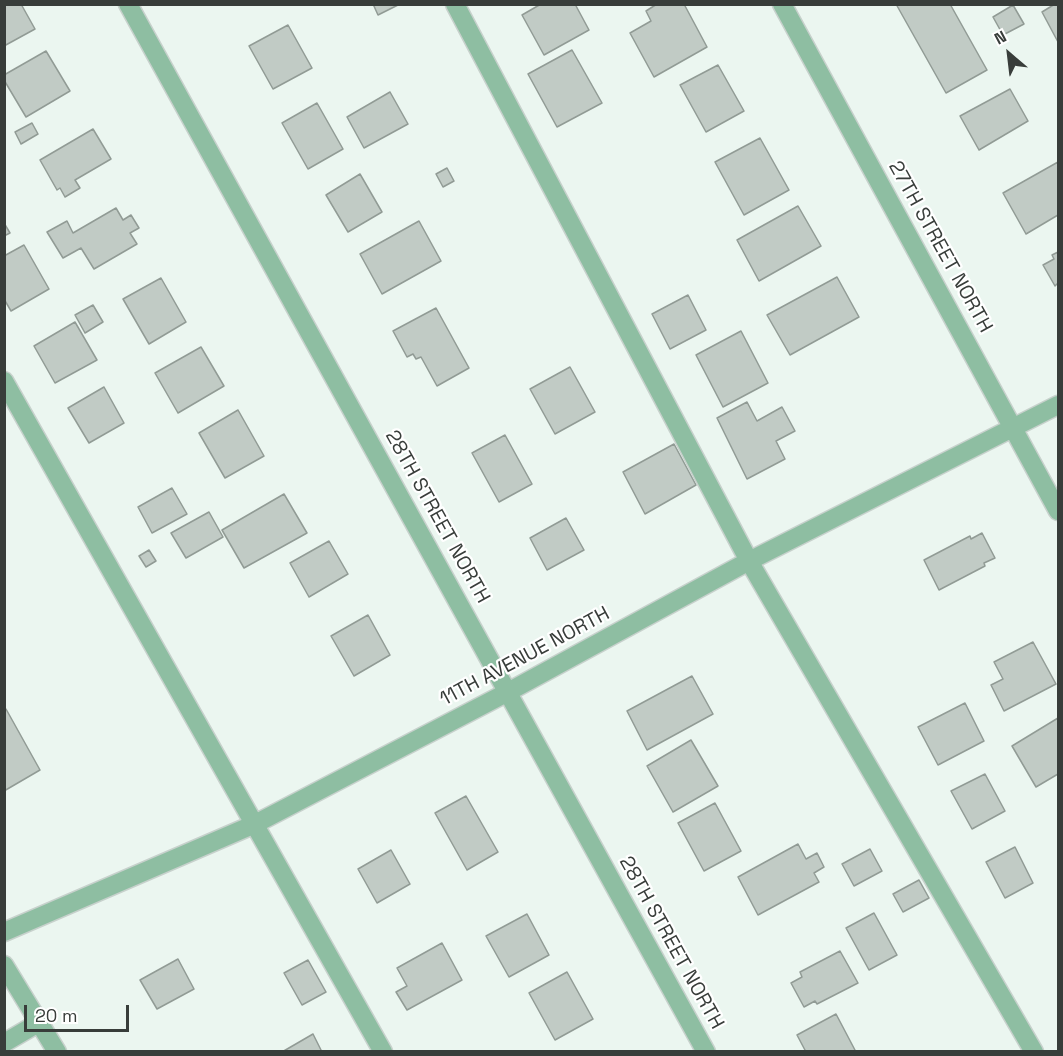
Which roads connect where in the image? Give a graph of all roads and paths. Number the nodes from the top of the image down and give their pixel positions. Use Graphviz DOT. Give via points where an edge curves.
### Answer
graph roads {
  1 [pos="128,4"];
  2 [pos="455,4"];
  3 [pos="782,4"];
  4 [pos="4,381"];
  5 [pos="1059,405"];
  6 [pos="1014,429"];
  7 [pos="1059,511"];
  8 [pos="749,561"];
  9 [pos="508,692"];
  10 [pos="255,824"];
  11 [pos="4,932"];
  12 [pos="4,965"];
  13 [pos="40,1022"];
  14 [pos="4,1042"];
  15 [pos="57,1052"];
  16 [pos="382,1052"];
  17 [pos="706,1052"];
  18 [pos="1034,1052"];
  1 -- 9 [label="street, 28TH STREET NORTH"];
  2 -- 8 [label="street"];
  3 -- 6 [label="street, 27TH STREET NORTH"];
  4 -- 10 [label="street"];
  5 -- 6 [label="street, 11TH AVENUE NORTH"];
  6 -- 7 [label="street, 27TH STREET NORTH"];
  6 -- 8 [label="street, 11TH AVENUE NORTH"];
  8 -- 9 [label="street, 11TH AVENUE NORTH"];
  8 -- 18 [label="street"];
  9 -- 10 [label="street, 11TH AVENUE NORTH"];
  9 -- 17 [label="street, 28TH STREET NORTH"];
  10 -- 11 [label="street, 11TH AVENUE NORTH"];
  10 -- 16 [label="street"];
  12 -- 13 [label="street"];
  13 -- 14 [label="street"];
  13 -- 15 [label="street"];
}
